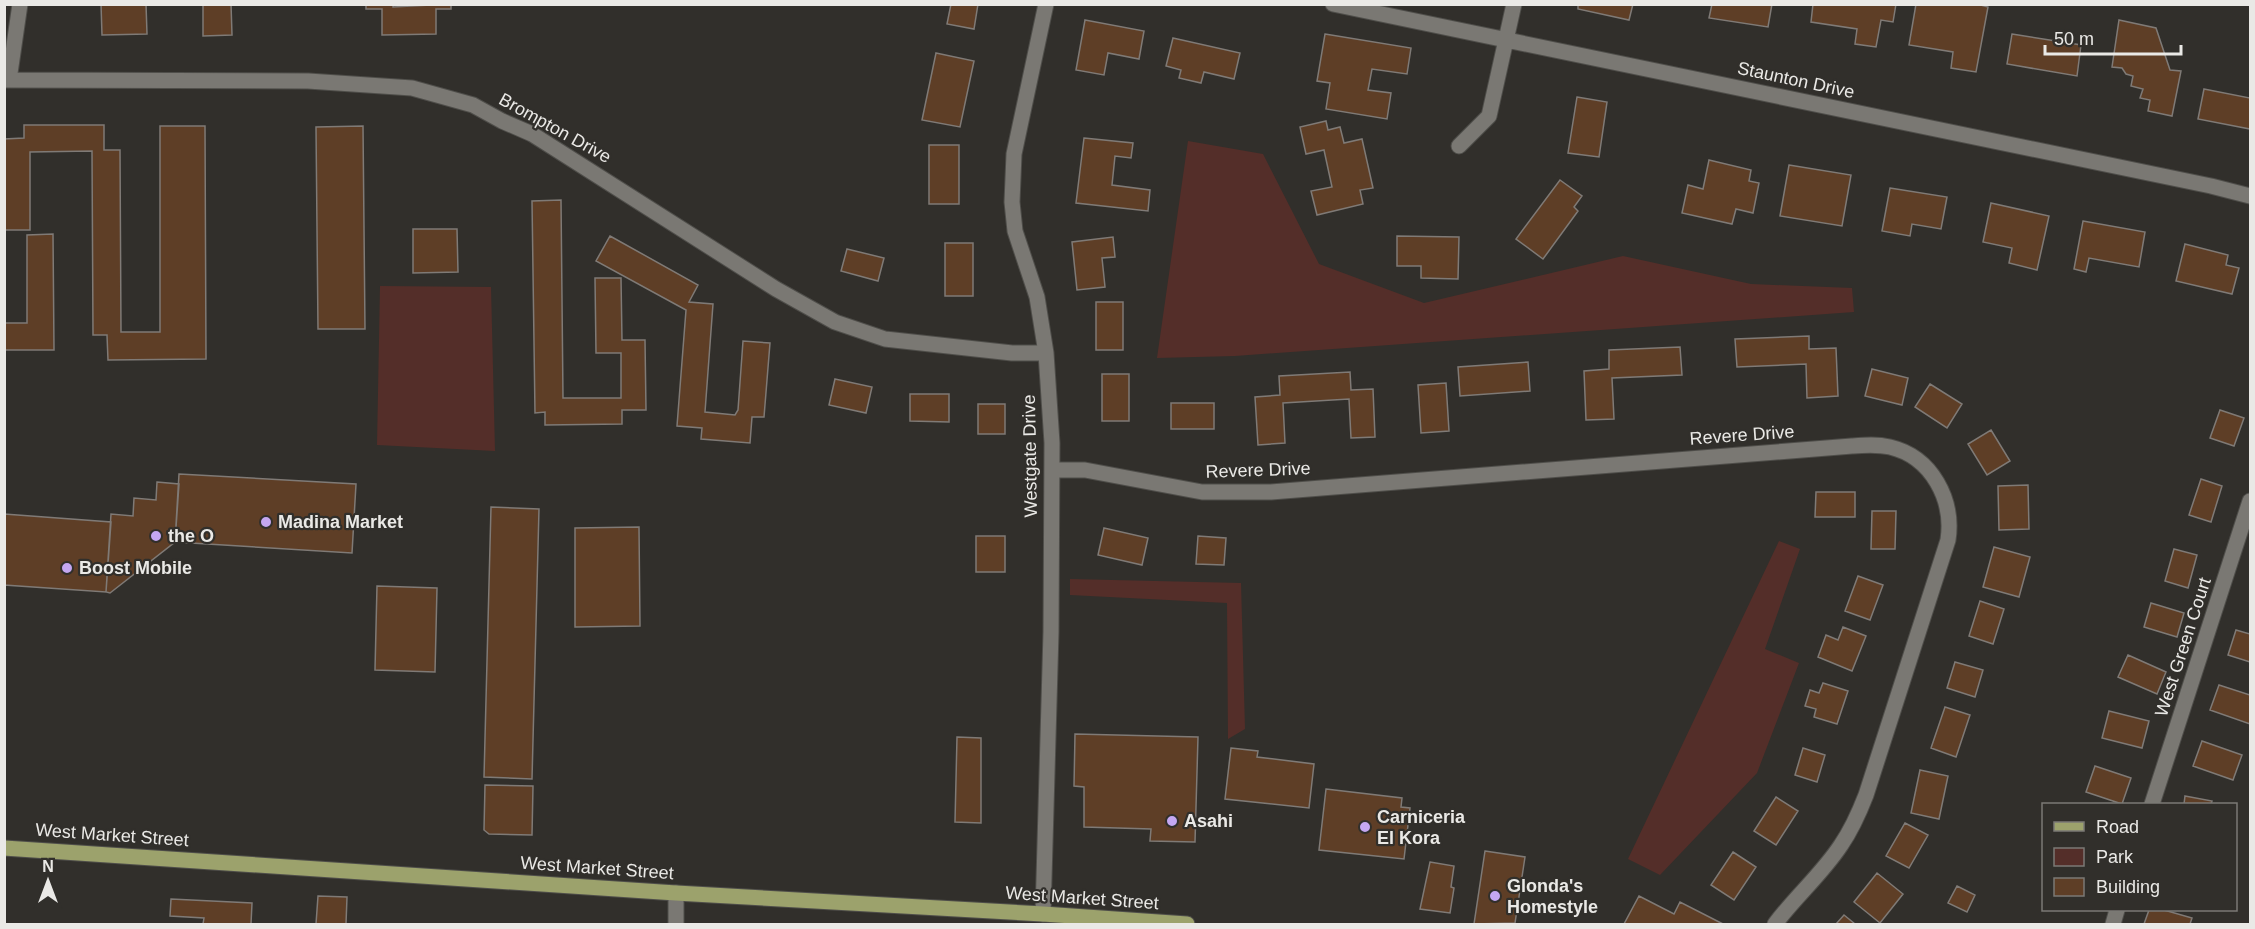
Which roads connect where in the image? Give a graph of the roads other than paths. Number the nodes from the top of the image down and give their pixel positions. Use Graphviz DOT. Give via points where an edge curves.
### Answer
graph roads {
  1 [pos="20,4"];
  2 [pos="1046,4"];
  3 [pos="1333,4"];
  4 [pos="1514,4"];
  5 [pos="1506,40"];
  6 [pos="7,80"];
  7 [pos="1459,146"];
  8 [pos="2250,196"];
  9 [pos="1046,353"];
  10 [pos="1052,470"];
  11 [pos="2250,501"];
  12 [pos="2152,803"];
  13 [pos="4,848"];
  14 [pos="676,893"];
  15 [pos="1043,914"];
  16 [pos="676,924"];
  17 [pos="1187,924"];
  18 [pos="1775,924"];
  1 -- 6 [label="street"];
  2 -- 9 [label="street, Westgate Drive" via="1014,154 1012,202 1015,231 1036,297"];
  3 -- 5 [label="street, Staunton Drive"];
  4 -- 5 [label="street"];
  5 -- 7 [label="street" via="1488,116"];
  5 -- 8 [label="street, Staunton Drive"];
  6 -- 9 [label="street, Brompton Drive" via="308,81 412,88 473,105 532,134 776,289 835,322 885,339"];
  9 -- 10 [label="street, Westgate Drive"];
  10 -- 15 [label="street, Westgate Drive"];
  10 -- 18 [label="street, Revere Drive" via="1085,470 1225,494 1852,446 1890,447 1909,454 1932,473 1941,489 1949,516 1948,540 1856,822 1840,847"];
  11 -- 12 [label="street, West Green Court"];
  13 -- 14 [label="main road, West Market Street"];
  14 -- 15 [label="main road, West Market Street"];
  14 -- 16 [label="street"];
  15 -- 17 [label="main road, West Market Street"];
}
